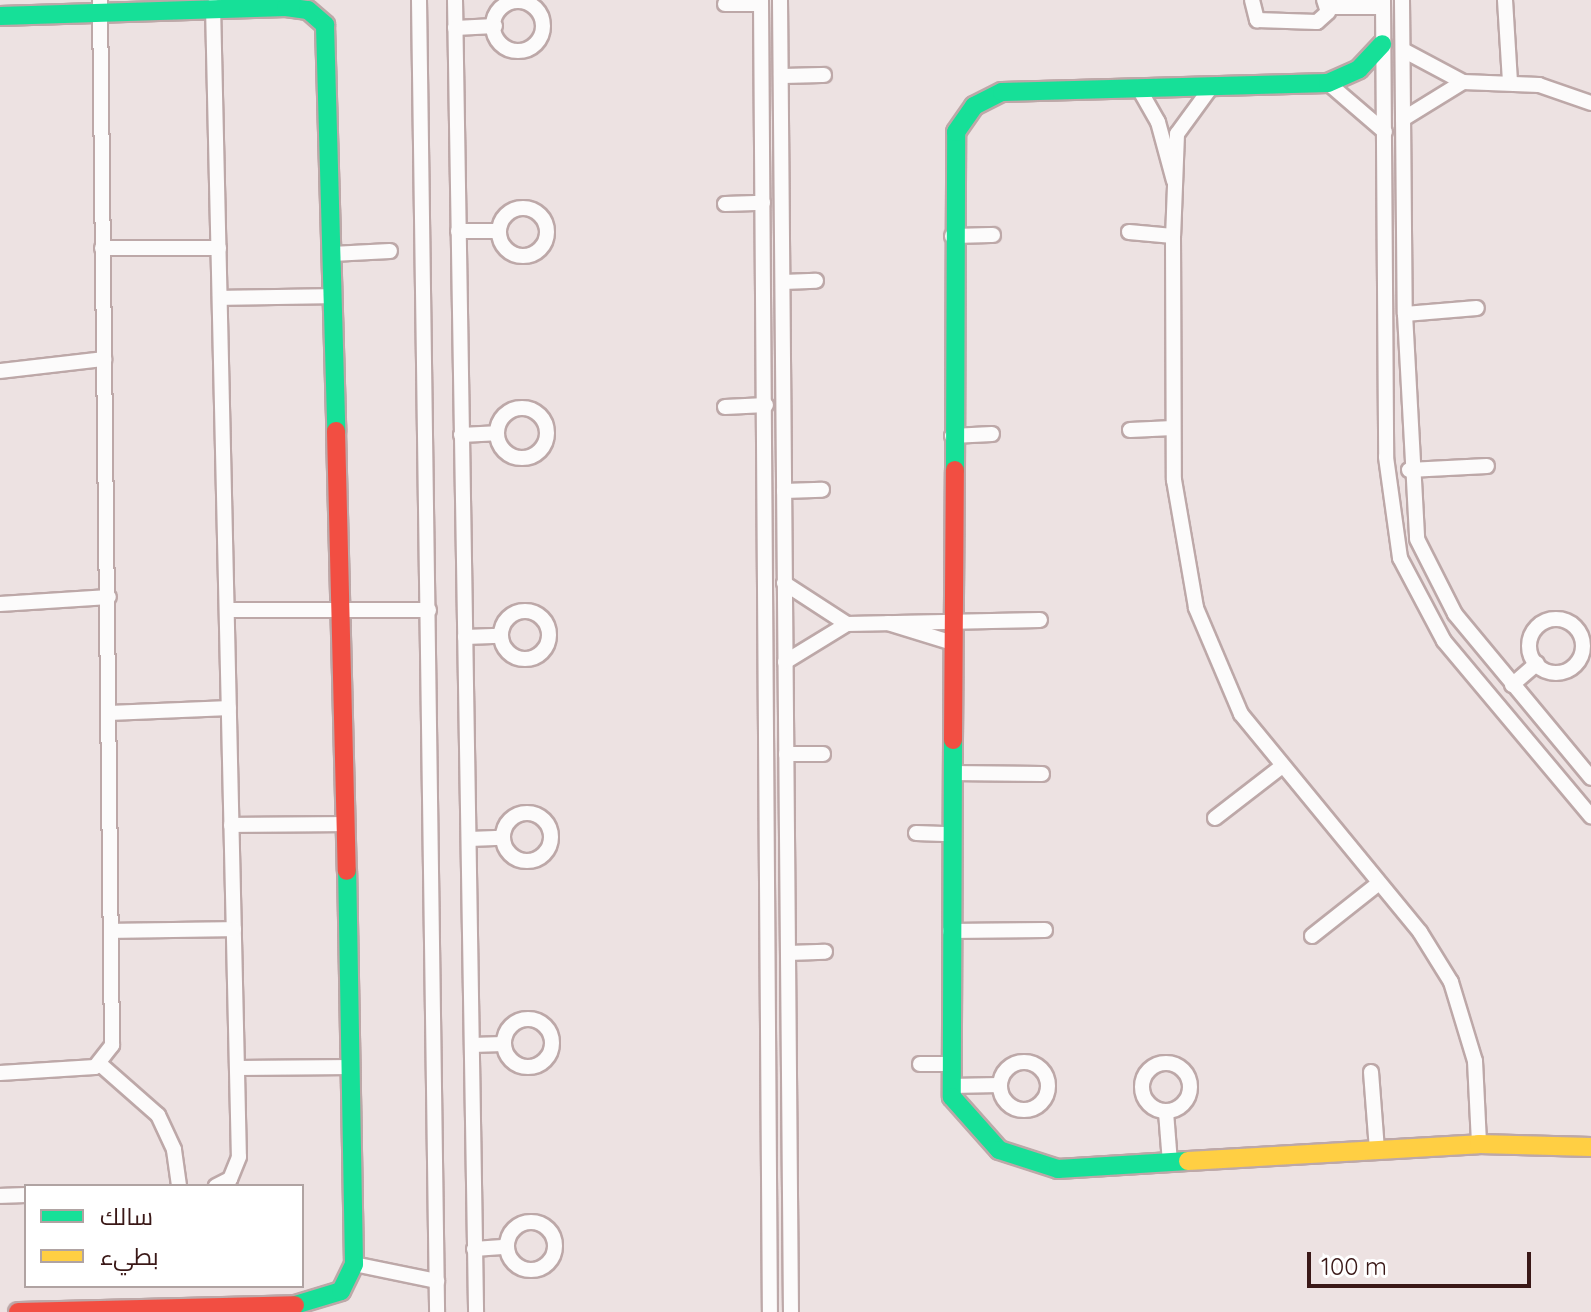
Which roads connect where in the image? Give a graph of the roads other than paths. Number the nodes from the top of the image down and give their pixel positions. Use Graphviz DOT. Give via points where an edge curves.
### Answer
graph roads {
  1 [pos="419,0"];
  2 [pos="455,0"];
  3 [pos="780,0"];
  4 [pos="1252,0"];
  5 [pos="1402,0"];
  6 [pos="1505,0"];
  7 [pos="761,2"];
  8 [pos="100,4"];
  9 [pos="725,4"];
  10 [pos="1326,4"];
  11 [pos="1383,4"];
  12 [pos="213,6"];
  13 [pos="0,16"];
  14 [pos="495,26"];
  15 [pos="455,28"];
  16 [pos="1382,44"];
  17 [pos="1403,50"];
  18 [pos="824,75"];
  19 [pos="781,76"];
  20 [pos="1463,82"];
  21 [pos="1510,82"];
  22 [pos="1328,83"];
  23 [pos="1212,86"];
  24 [pos="1138,87"];
  25 [pos="1591,103"];
  26 [pos="1403,119"];
  27 [pos="1385,132"];
  28 [pos="1174,181"];
  29 [pos="763,203"];
  30 [pos="725,204"];
  31 [pos="458,231"];
  32 [pos="498,231"];
  33 [pos="1129,232"];
  34 [pos="993,235"];
  35 [pos="952,236"];
  36 [pos="1173,236"];
  37 [pos="102,248"];
  38 [pos="219,248"];
  39 [pos="390,251"];
  40 [pos="332,254"];
  41 [pos="816,281"];
  42 [pos="783,282"];
  43 [pos="333,296"];
  44 [pos="220,298"];
  45 [pos="1477,308"];
  46 [pos="1405,314"];
  47 [pos="764,343"];
  48 [pos="783,343"];
  49 [pos="104,359"];
  50 [pos="0,371"];
  51 [pos="766,405"];
  52 [pos="725,407"];
  53 [pos="1173,428"];
  54 [pos="1130,430"];
  55 [pos="496,433"];
  56 [pos="992,434"];
  57 [pos="461,435"];
  58 [pos="952,436"];
  59 [pos="1487,466"];
  60 [pos="1409,470"];
  61 [pos="822,490"];
  62 [pos="784,491"];
  63 [pos="784,583"];
  64 [pos="109,597"];
  65 [pos="0,604"];
  66 [pos="227,610"];
  67 [pos="340,610"];
  68 [pos="429,610"];
  69 [pos="953,618"];
  70 [pos="1040,620"];
  71 [pos="888,623"];
  72 [pos="847,624"];
  73 [pos="500,636"];
  74 [pos="465,637"];
  75 [pos="953,643"];
  76 [pos="785,662"];
  77 [pos="1537,663"];
  78 [pos="1512,685"];
  79 [pos="229,708"];
  80 [pos="110,713"];
  81 [pos="1549,729"];
  82 [pos="1530,746"];
  83 [pos="786,754"];
  84 [pos="823,754"];
  85 [pos="1281,767"];
  86 [pos="951,773"];
  87 [pos="1042,774"];
  88 [pos="1591,778"];
  89 [pos="1591,816"];
  90 [pos="1215,818"];
  91 [pos="344,824"];
  92 [pos="231,825"];
  93 [pos="916,833"];
  94 [pos="951,834"];
  95 [pos="502,838"];
  96 [pos="469,839"];
  97 [pos="768,876"];
  98 [pos="787,876"];
  99 [pos="1379,883"];
  100 [pos="234,929"];
  101 [pos="1045,930"];
  102 [pos="112,931"];
  103 [pos="950,931"];
  104 [pos="1312,936"];
  105 [pos="825,952"];
  106 [pos="788,953"];
  107 [pos="503,1044"];
  108 [pos="472,1045"];
  109 [pos="920,1064"];
  110 [pos="948,1064"];
  111 [pos="101,1065"];
  112 [pos="352,1067"];
  113 [pos="237,1068"];
  114 [pos="1371,1072"];
  115 [pos="0,1073"];
  116 [pos="999,1085"];
  117 [pos="951,1086"];
  118 [pos="1166,1112"];
  119 [pos="1479,1144"];
  120 [pos="1591,1147"];
  121 [pos="1377,1150"];
  122 [pos="1170,1163"];
  123 [pos="178,1184"];
  124 [pos="218,1184"];
  125 [pos="24,1195"];
  126 [pos="0,1196"];
  127 [pos="506,1247"];
  128 [pos="474,1249"];
  129 [pos="354,1264"];
  130 [pos="437,1281"];
  131 [pos="18,1312"];
  132 [pos="437,1312"];
  133 [pos="476,1312"];
  134 [pos="770,1312"];
  135 [pos="791,1312"];
  1 -- 68 [label="street"];
  2 -- 15 [label="street"];
  3 -- 19 [label="street"];
  4 -- 10 [label="street" via="1250,13 1262,21 1317,22"];
  5 -- 17 [label="street"];
  6 -- 21 [label="street"];
  7 -- 9 [label="street"];
  7 -- 29 [label="street"];
  8 -- 12 [label="street"];
  8 -- 13 [label="street"];
  8 -- 37 [label="street"];
  10 -- 11 [label="street"];
  11 -- 16 [label="street"];
  12 -- 38 [label="street"];
  12 -- 40 [label="street" via="308,10 325,25"];
  14 -- 15 [label="street"];
  15 -- 31 [label="street"];
  16 -- 22 [label="street" via="1359,69"];
  16 -- 27 [label="street"];
  17 -- 20 [label="street"];
  17 -- 26 [label="street"];
  18 -- 19 [label="street"];
  19 -- 42 [label="street"];
  20 -- 21 [label="street"];
  20 -- 26 [label="street"];
  21 -- 25 [label="street" via="1556,88"];
  22 -- 23 [label="street"];
  22 -- 27 [label="street"];
  23 -- 24 [label="street"];
  23 -- 28 [label="street" via="1179,126"];
  24 -- 28 [label="street" via="1158,122"];
  24 -- 35 [label="street" via="1002,92 974,106 953,143"];
  26 -- 46 [label="street"];
  27 -- 82 [label="street" via="1386,457 1397,547 1431,622"];
  28 -- 36 [label="street"];
  29 -- 30 [label="street"];
  29 -- 47 [label="street"];
  31 -- 32 [label="street"];
  31 -- 57 [label="street"];
  33 -- 36 [label="street"];
  34 -- 35 [label="street"];
  35 -- 58 [label="street"];
  36 -- 53 [label="street"];
  37 -- 38 [label="street"];
  37 -- 49 [label="street"];
  38 -- 44 [label="street"];
  39 -- 40 [label="street"];
  40 -- 43 [label="street"];
  41 -- 42 [label="street"];
  42 -- 48 [label="street"];
  43 -- 44 [label="street"];
  43 -- 67 [label="street"];
  44 -- 66 [label="street"];
  45 -- 46 [label="street"];
  46 -- 60 [label="street"];
  47 -- 48 [label="street"];
  47 -- 51 [label="street"];
  48 -- 62 [label="street"];
  49 -- 50 [label="street"];
  49 -- 64 [label="street"];
  51 -- 52 [label="street"];
  51 -- 97 [label="street"];
  53 -- 54 [label="street"];
  53 -- 85 [label="street" via="1178,511 1200,624 1227,691"];
  55 -- 57 [label="street"];
  56 -- 58 [label="street"];
  57 -- 74 [label="street"];
  58 -- 69 [label="street"];
  59 -- 60 [label="street"];
  60 -- 78 [label="street" via="1413,520 1431,578"];
  61 -- 62 [label="street"];
  62 -- 63 [label="street"];
  63 -- 72 [label="street"];
  63 -- 76 [label="street"];
  64 -- 65 [label="street"];
  64 -- 80 [label="street"];
  66 -- 67 [label="street"];
  66 -- 79 [label="street"];
  67 -- 68 [label="street"];
  67 -- 91 [label="street"];
  68 -- 130 [label="street"];
  69 -- 70 [label="street"];
  69 -- 71 [label="street"];
  69 -- 75 [label="street"];
  71 -- 72 [label="street"];
  71 -- 75 [label="street"];
  72 -- 76 [label="street"];
  73 -- 74 [label="street"];
  74 -- 96 [label="street"];
  75 -- 86 [label="street"];
  76 -- 83 [label="street"];
  77 -- 77 [label="street" via="1555,676 1585,648 1566,617 1555,617 1526,643"];
  77 -- 78 [label="street"];
  78 -- 81 [label="street"];
  79 -- 80 [label="street"];
  79 -- 92 [label="street"];
  80 -- 102 [label="street"];
  81 -- 82 [label="street"];
  81 -- 88 [label="street"];
  82 -- 89 [label="street"];
  83 -- 84 [label="street"];
  83 -- 98 [label="street"];
  85 -- 90 [label="street"];
  85 -- 99 [label="street"];
  86 -- 87 [label="street"];
  86 -- 94 [label="street"];
  91 -- 92 [label="street"];
  91 -- 112 [label="street"];
  92 -- 100 [label="street"];
  93 -- 94 [label="street"];
  94 -- 103 [label="street"];
  95 -- 96 [label="street"];
  96 -- 108 [label="street"];
  97 -- 98 [label="street"];
  97 -- 134 [label="street"];
  98 -- 106 [label="street"];
  99 -- 104 [label="street"];
  99 -- 119 [label="street" via="1432,948 1459,1000 1475,1061"];
  100 -- 102 [label="street"];
  100 -- 113 [label="street"];
  101 -- 103 [label="street"];
  102 -- 111 [label="street" via="112,1045"];
  103 -- 110 [label="street"];
  105 -- 106 [label="street"];
  106 -- 135 [label="street"];
  107 -- 108 [label="street"];
  108 -- 128 [label="street"];
  109 -- 110 [label="street"];
  110 -- 117 [label="street"];
  111 -- 115 [label="street"];
  111 -- 123 [label="street" via="158,1115"];
  112 -- 113 [label="street"];
  112 -- 129 [label="street"];
  113 -- 124 [label="street" via="238,1165"];
  114 -- 121 [label="street"];
  116 -- 117 [label="street"];
  117 -- 122 [label="street" via="971,1126 1015,1159 1058,1169"];
  118 -- 122 [label="street"];
  119 -- 120 [label="street"];
  119 -- 121 [label="street"];
  121 -- 122 [label="street"];
  125 -- 126 [label="street"];
  127 -- 128 [label="street"];
  128 -- 133 [label="street"];
  129 -- 130 [label="street"];
  129 -- 131 [label="street" via="341,1291 308,1305"];
  130 -- 132 [label="street"];
}
